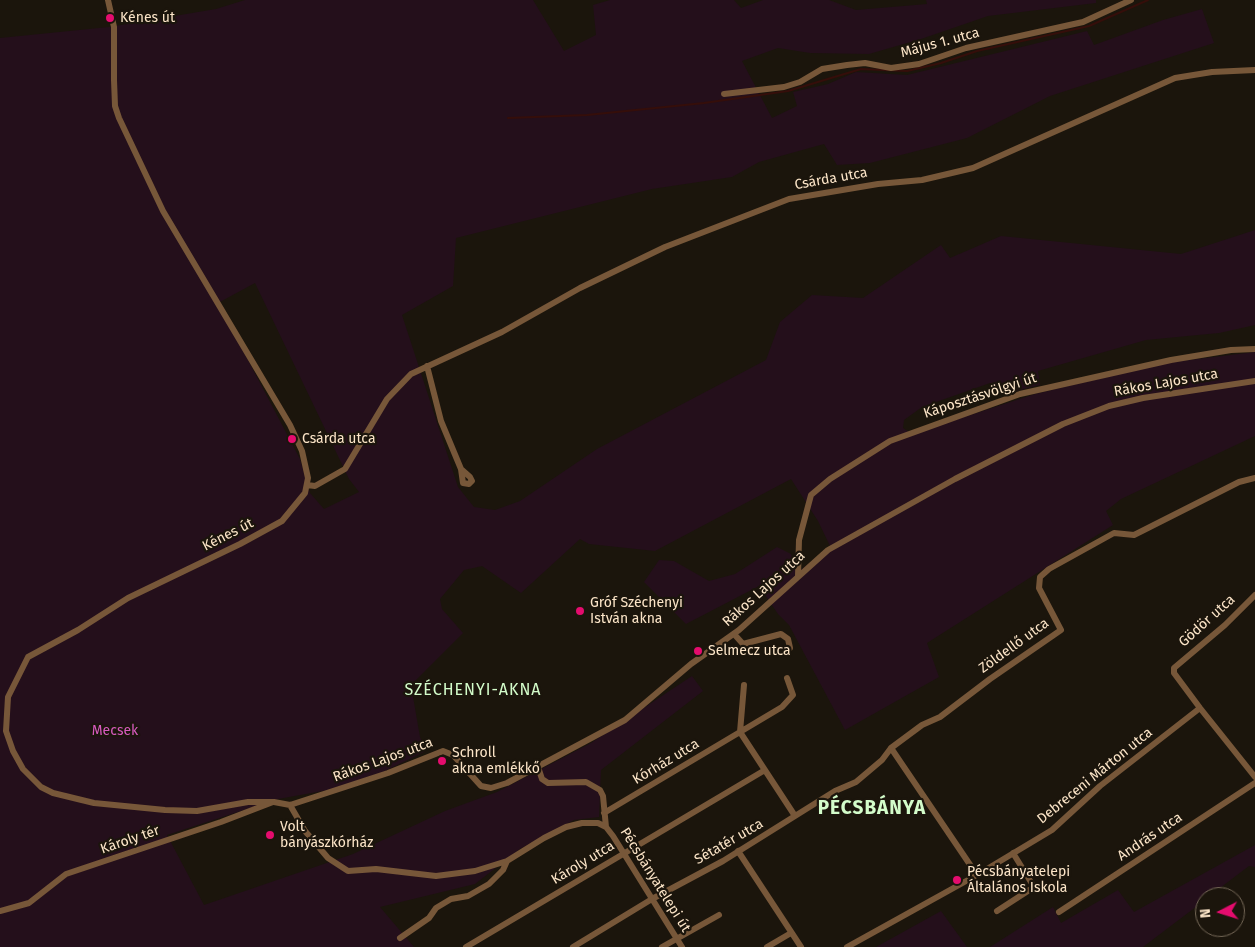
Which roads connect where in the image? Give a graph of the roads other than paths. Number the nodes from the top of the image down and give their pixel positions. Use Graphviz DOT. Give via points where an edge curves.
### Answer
graph roads {
  1 [pos="108,0"];
  2 [pos="1130,0"];
  3 [pos="1255,70"];
  4 [pos="724,94"];
  5 [pos="1255,349"];
  6 [pos="426,366"];
  7 [pos="1255,381"];
  8 [pos="461,469"];
  9 [pos="1255,478"];
  10 [pos="307,485"];
  11 [pos="798,576"];
  12 [pos="1255,595"];
  13 [pos="734,634"];
  14 [pos="790,648"];
  15 [pos="787,678"];
  16 [pos="744,685"];
  17 [pos="1200,708"];
  18 [pos="740,732"];
  19 [pos="891,748"];
  20 [pos="538,768"];
  21 [pos="765,770"];
  22 [pos="1255,777"];
  23 [pos="1255,783"];
  24 [pos="274,802"];
  25 [pos="290,805"];
  26 [pos="604,814"];
  27 [pos="795,816"];
  28 [pos="606,827"];
  29 [pos="738,852"];
  30 [pos="1014,852"];
  31 [pos="624,854"];
  32 [pos="506,861"];
  33 [pos="977,875"];
  34 [pos="652,899"];
  35 [pos="0,911"];
  36 [pos="997,911"];
  37 [pos="1059,912"];
  38 [pos="719,915"];
  39 [pos="791,933"];
  40 [pos="400,938"];
  41 [pos="677,939"];
  42 [pos="466,947"];
  43 [pos="573,947"];
  44 [pos="662,947"];
  45 [pos="682,947"];
  46 [pos="767,947"];
  47 [pos="801,947"];
  48 [pos="847,947"];
  1 -- 10 [label="street" via="114,28 115,106 119,118 163,211 290,425 306,465"];
  2 -- 4 [label="street, Május 1. utca" via="1083,22 966,48 919,64 891,68 865,63 847,65 822,69 784,87"];
  3 -- 6 [label="street, Csárda utca" via="1175,78 973,168 922,180 805,196 765,207 636,260 502,332"];
  5 -- 11 [label="street, Káposztásvölgyi út" via="1171,360 1020,394 890,441 830,479 812,495 799,540"];
  6 -- 8 [label="street" via="441,421"];
  6 -- 10 [label="street, Csárda utca" via="411,374 387,399 345,469 315,486"];
  7 -- 11 [label="street, Rákos Lajos utca" via="1143,398 1109,406 1070,421 972,470 842,542"];
  9 -- 19 [label="street, Zöldellő utca" via="1239,482 1140,532 1114,534 1049,569 1040,577 1039,588 1061,630"];
  10 -- 24 [label="street, Kénes út" via="291,512 273,526 128,598 28,657 14,682 6,710 6,731 17,760 32,778 53,793 94,803 197,812 248,802"];
  11 -- 13 [label="street, Rákos Lajos utca"];
  12 -- 17 [label="street, Gödör utca" via="1225,625 1175,665 1174,673"];
  13 -- 14 [label="street" via="743,644 781,634 788,639"];
  13 -- 20 [label="street, Rákos Lajos utca" via="625,720"];
  15 -- 18 [label="street" via="792,695 790,700"];
  16 -- 18 [label="street"];
  17 -- 22 [label="street"];
  17 -- 30 [label="street, Debreceni Márton utca" via="1100,786 1052,830"];
  18 -- 21 [label="street"];
  18 -- 26 [label="street, Kórház utca"];
  19 -- 27 [label="street, Sétatér utca" via="856,782"];
  19 -- 33 [label="street"];
  20 -- 25 [label="street, Rákos Lajos utca" via="486,788 453,755 443,751"];
  20 -- 26 [label="street" via="542,779 548,783 579,781 594,786 603,796"];
  21 -- 27 [label="street"];
  21 -- 31 [label="street, Károly utca"];
  23 -- 37 [label="street, András utca"];
  24 -- 25 [label="street, Kénes út"];
  24 -- 35 [label="street, Károly tér" via="66,874 29,903"];
  25 -- 32 [label="street, Pécsbányatelepi út" via="328,858 348,870 376,869 436,876 475,871"];
  26 -- 28 [label="street"];
  27 -- 29 [label="street, Sétatér utca"];
  28 -- 31 [label="street, Pécsbányatelepi út"];
  28 -- 32 [label="street, Pécsbányatelepi út" via="582,822 566,827"];
  29 -- 34 [label="street, Sétatér utca"];
  29 -- 39 [label="street"];
  30 -- 33 [label="street, Debreceni Márton utca"];
  30 -- 36 [label="street" via="1034,887"];
  31 -- 34 [label="street, Pécsbányatelepi út"];
  31 -- 42 [label="street, Károly utca"];
  32 -- 40 [label="street" via="503,870 488,884 468,896 451,899 436,908 429,918"];
  33 -- 48 [label="street, Debreceni Márton utca"];
  34 -- 41 [label="street, Pécsbányatelepi út"];
  34 -- 43 [label="street, Sétatér utca"];
  38 -- 41 [label="street"];
  39 -- 46 [label="street"];
  39 -- 47 [label="street"];
  41 -- 44 [label="street"];
  41 -- 45 [label="street, Pécsbányatelepi út"];
}
